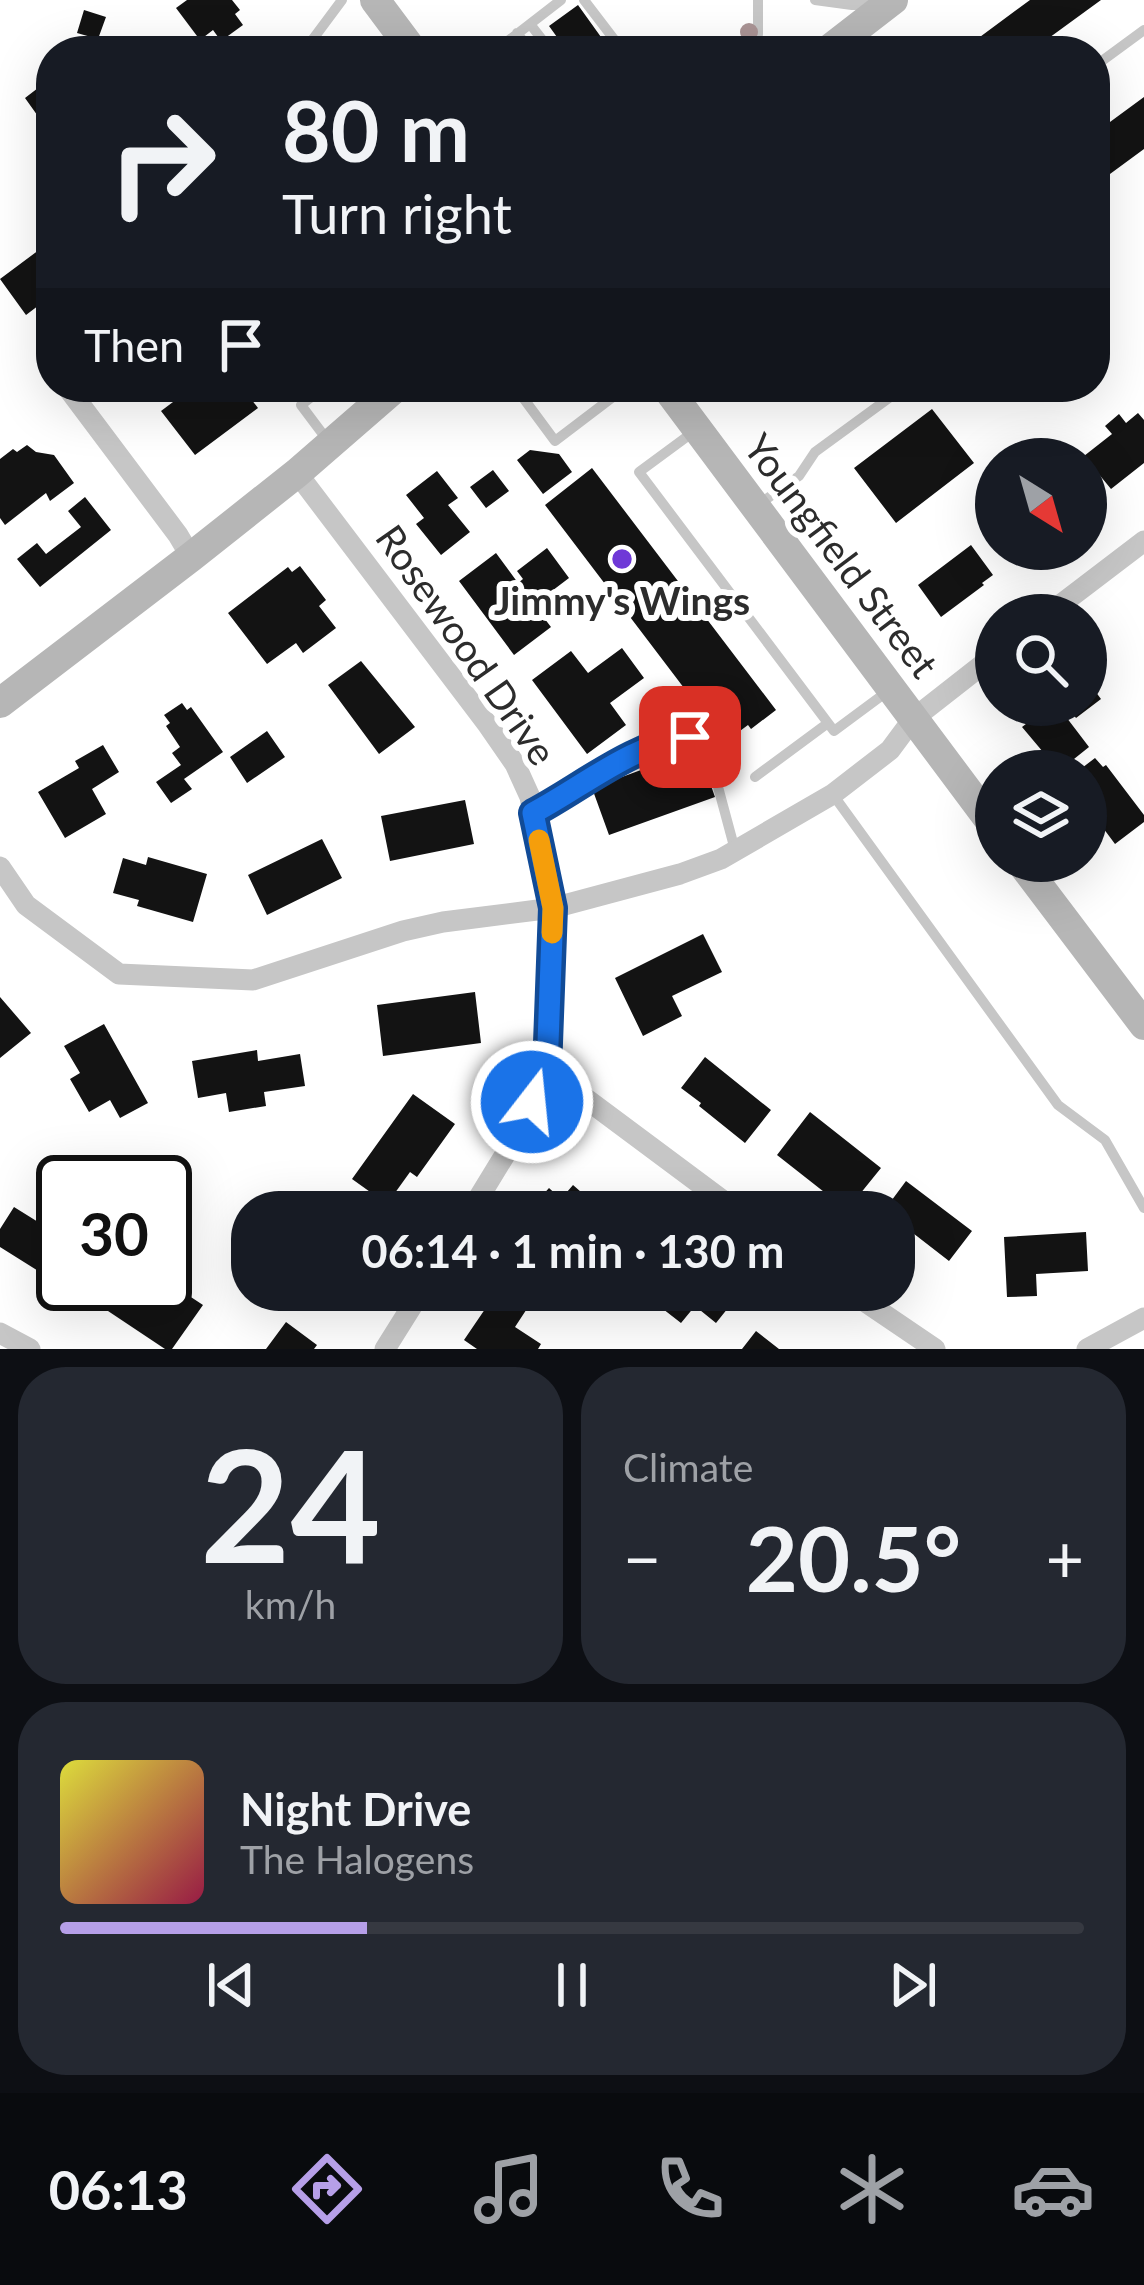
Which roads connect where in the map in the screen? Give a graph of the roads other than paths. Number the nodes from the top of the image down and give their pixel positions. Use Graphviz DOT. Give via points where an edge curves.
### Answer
graph roads {
  1 [pos="342,0"];
  2 [pos="375,0"];
  3 [pos="561,0"];
  4 [pos="584,0"];
  5 [pos="758,0"];
  6 [pos="815,0"];
  7 [pos="892,0"];
  8 [pos="530,24"];
  9 [pos="1144,30"];
  10 [pos="518,34"];
  11 [pos="315,36"];
  12 [pos="402,36"];
  13 [pos="516,36"];
  14 [pos="539,36"];
  15 [pos="612,36"];
  16 [pos="758,36"];
  17 [pos="846,36"];
  18 [pos="1110,55"];
  19 [pos="78,402"];
  20 [pos="305,402"];
  21 [pos="375,402"];
  22 [pos="526,402"];
  23 [pos="606,402"];
  24 [pos="677,402"];
  25 [pos="883,402"];
  26 [pos="698,429"];
  27 [pos="329,443"];
  28 [pos="297,473"];
  29 [pos="755,507"];
  30 [pos="1144,541"];
  31 [pos="191,557"];
  32 [pos="1075,594"];
  33 [pos="975,670"];
  34 [pos="891,689"];
  35 [pos="0,703"];
  36 [pos="913,719"];
  37 [pos="828,723"];
  38 [pos="755,777"];
  39 [pos="833,794"];
  40 [pos="975,801"];
  41 [pos="533,813"];
  42 [pos="735,852"];
  43 [pos="0,867"];
  44 [pos="1036,882"];
  45 [pos="553,908"];
  46 [pos="1144,1025"];
  47 [pos="547,1070"];
  48 [pos="483,1191"];
  49 [pos="711,1191"];
  50 [pos="1144,1208"];
  51 [pos="409,1311"];
  52 [pos="879,1311"];
  53 [pos="1144,1318"];
  54 [pos="0,1333"];
  55 [pos="30,1349"];
  56 [pos="386,1349"];
  57 [pos="935,1349"];
  58 [pos="1087,1349"];
  1 -- 11 [label="lane"];
  2 -- 12 [label="street"];
  3 -- 8 [label="lane"];
  4 -- 15 [label="lane"];
  5 -- 16 [label="lane"];
  6 -- 7 [label="lane"];
  7 -- 17 [label="street"];
  8 -- 10 [label="lane"];
  8 -- 14 [label="lane"];
  9 -- 18 [label="lane"];
  10 -- 13 [label="lane"];
  19 -- 31 [label="street"];
  20 -- 27 [label="lane"];
  21 -- 27 [label="street"];
  22 -- 23 [label="lane" via="555,440"];
  24 -- 26 [label="street, Youngfield Street"];
  25 -- 29 [label="lane"];
  26 -- 29 [label="street, Youngfield Street"];
  26 -- 37 [label="lane" via="639,472"];
  27 -- 28 [label="street"];
  28 -- 31 [label="street"];
  28 -- 41 [label="street, Rosewood Drive" via="488,725 515,764"];
  29 -- 34 [label="street, Youngfield Street"];
  30 -- 32 [label="street"];
  31 -- 35 [label="street"];
  33 -- 36 [label="street"];
  34 -- 36 [label="street, Youngfield Street"];
  34 -- 37 [label="lane" via="834,731"];
  36 -- 39 [label="street" via="890,750"];
  36 -- 40 [label="street, Youngfield Street"];
  37 -- 38 [label="lane"];
  39 -- 42 [label="street"];
  39 -- 50 [label="lane" via="1058,1105 1105,1141"];
  41 -- 42 [label="lane" via="612,766 690,737 707,746"];
  41 -- 45 [label="street, Rosewood Drive"];
  42 -- 45 [label="street"];
  43 -- 45 [label="street" via="26,905 119,974 253,980 403,931"];
  44 -- 46 [label="street"];
  45 -- 47 [label="street, Rosewood Drive"];
  47 -- 48 [label="street, Rosewood Drive"];
  47 -- 49 [label="street"];
  51 -- 56 [label="street"];
  52 -- 57 [label="street"];
  53 -- 58 [label="street"];
  54 -- 55 [label="street"];
}
